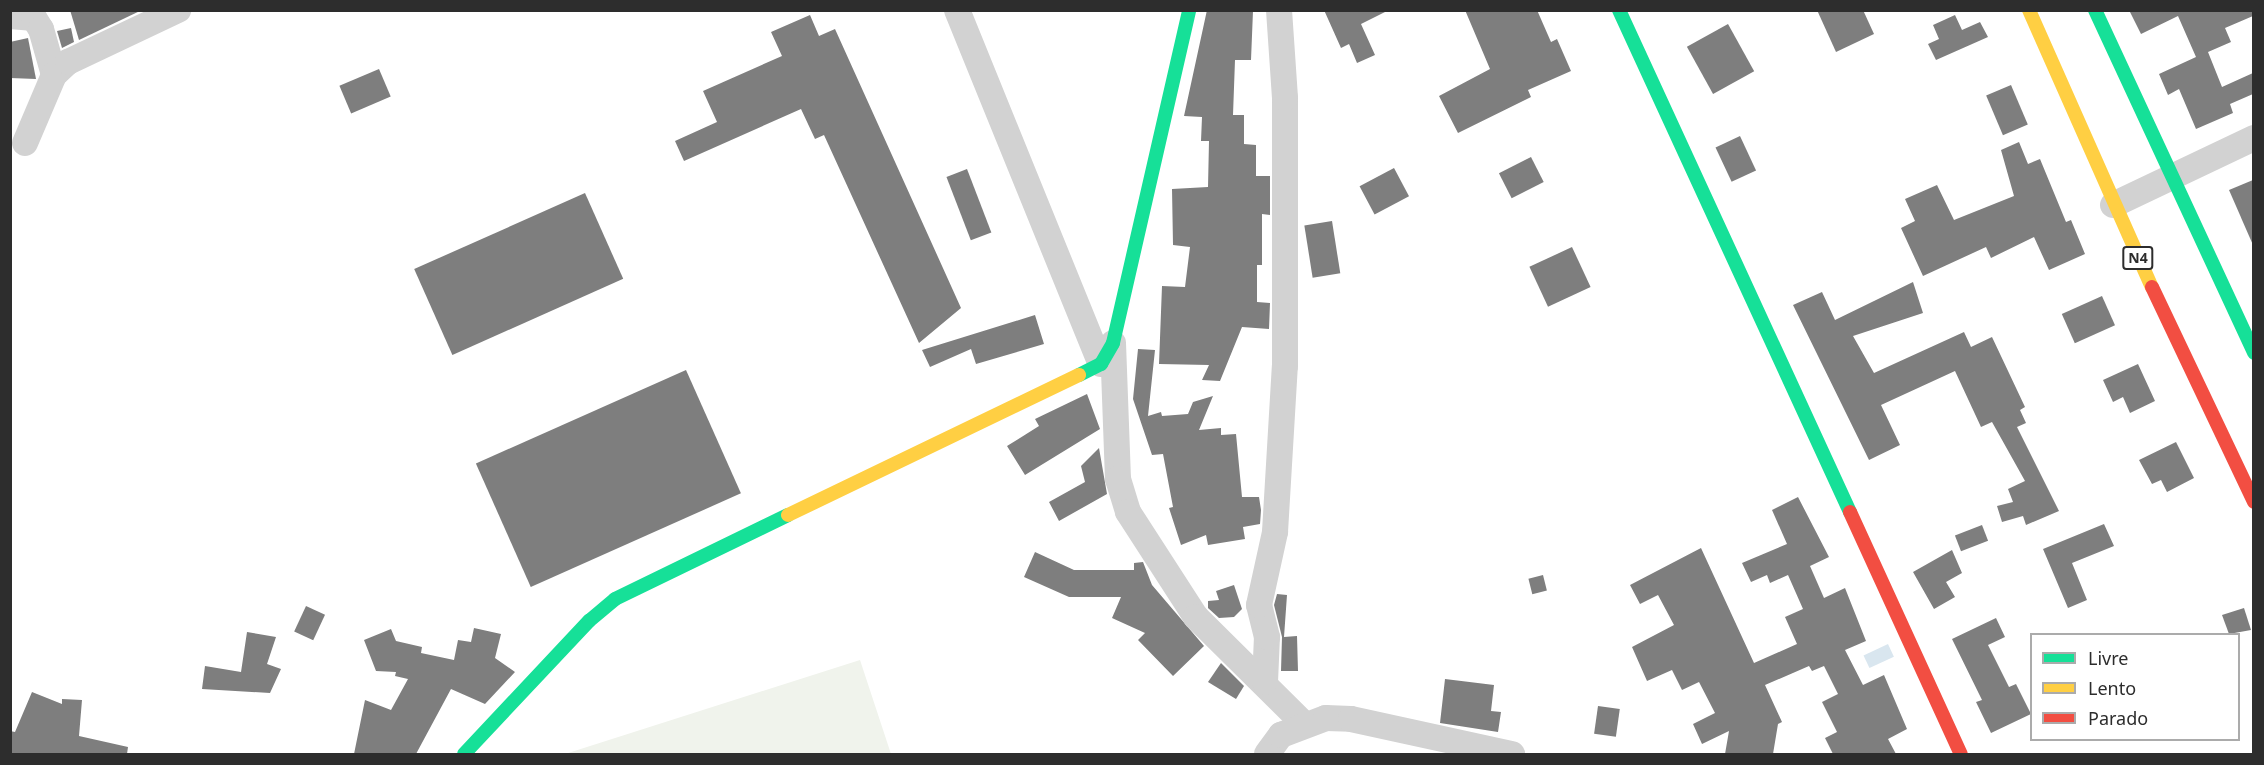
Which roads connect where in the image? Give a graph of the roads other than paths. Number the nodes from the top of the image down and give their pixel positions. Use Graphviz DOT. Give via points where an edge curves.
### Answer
graph roads {
  1 [pos="178,10"];
  2 [pos="957,10"];
  3 [pos="1190,10"];
  4 [pos="1279,10"];
  5 [pos="1619,10"];
  6 [pos="2029,10"];
  7 [pos="2095,10"];
  8 [pos="10,16"];
  9 [pos="54,75"];
  10 [pos="2253,138"];
  11 [pos="26,143"];
  12 [pos="2173,175"];
  13 [pos="2113,205"];
  14 [pos="1107,353"];
  15 [pos="2253,353"];
  16 [pos="2253,502"];
  17 [pos="1265,682"];
  18 [pos="1304,724"];
  19 [pos="464,754"];
  20 [pos="1267,754"];
  21 [pos="1512,754"];
  22 [pos="1961,754"];
  1 -- 9 [label="street" via="86,51"];
  2 -- 14 [label="street"];
  3 -- 14 [label="main road"];
  4 -- 17 [label="street" via="1285,98 1284,366 1275,532 1259,604 1267,637"];
  5 -- 22 [label="main road"];
  6 -- 13 [label="main road, N4"];
  7 -- 12 [label="main road"];
  8 -- 9 [label="street" via="34,18"];
  9 -- 11 [label="street"];
  10 -- 12 [label="street"];
  12 -- 13 [label="street"];
  12 -- 15 [label="main road"];
  13 -- 16 [label="main road, N4"];
  14 -- 17 [label="street" via="1118,479 1128,512 1196,617"];
  14 -- 19 [label="main road" via="615,599 589,621"];
  17 -- 18 [label="street"];
  18 -- 20 [label="street" via="1281,735"];
  18 -- 21 [label="street" via="1326,718 1351,719"];
}
